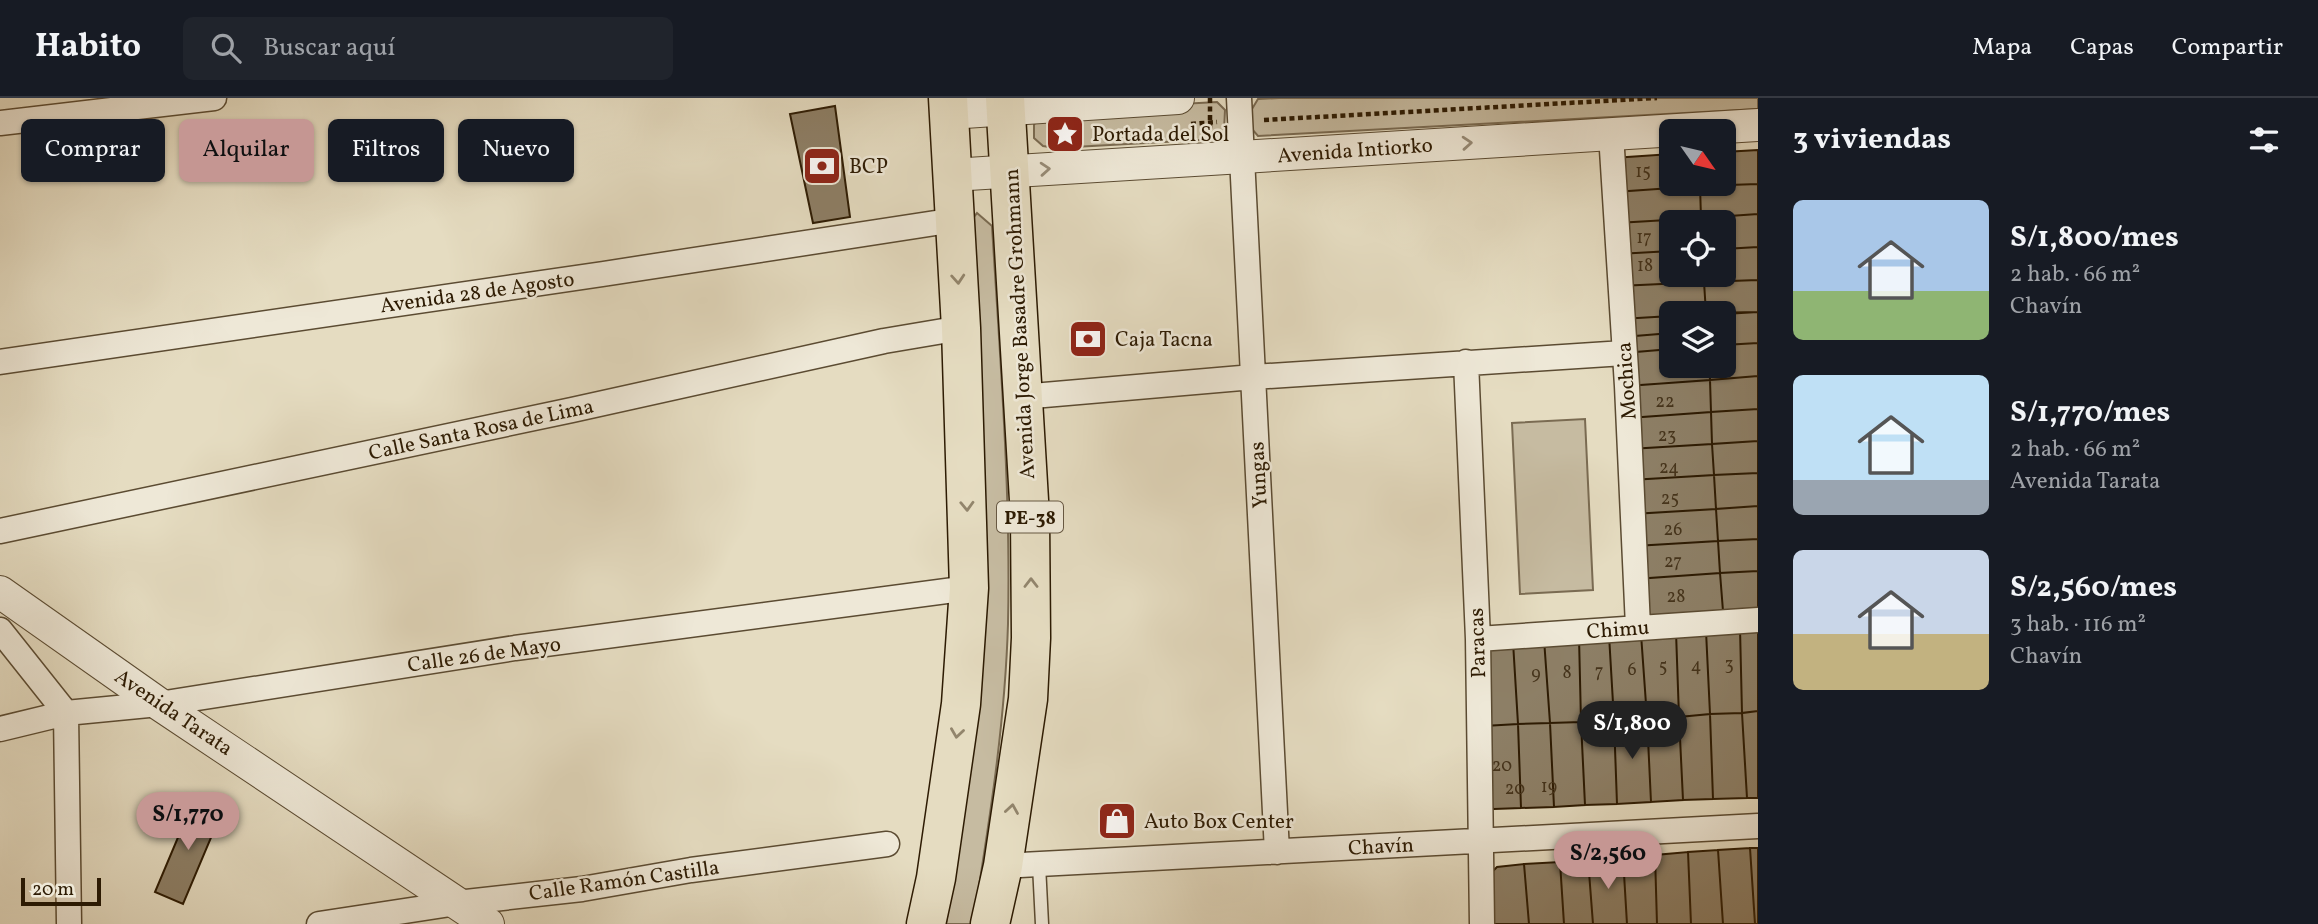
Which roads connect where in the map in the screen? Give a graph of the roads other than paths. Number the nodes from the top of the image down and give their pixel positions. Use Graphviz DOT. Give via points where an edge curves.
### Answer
graph roads {
  1 [pos="213,98"];
  2 [pos="1005,103"];
  3 [pos="949,105"];
  4 [pos="1239,109"];
  5 [pos="1181,111"];
  6 [pos="0,123"];
  7 [pos="1758,125"];
  8 [pos="1611,134"];
  9 [pos="1241,157"];
  10 [pos="1010,171"];
  11 [pos="952,175"];
  12 [pos="955,220"];
  13 [pos="961,328"];
  14 [pos="1623,353"];
  15 [pos="0,362"];
  16 [pos="1466,362"];
  17 [pos="1253,377"];
  18 [pos="1021,397"];
  19 [pos="0,531"];
  20 [pos="970,587"];
  21 [pos="0,592"];
  22 [pos="1758,620"];
  23 [pos="1638,627"];
  24 [pos="0,629"];
  25 [pos="1478,639"];
  26 [pos="159,704"];
  27 [pos="66,713"];
  28 [pos="0,729"];
  29 [pos="1758,826"];
  30 [pos="1481,841"];
  31 [pos="887,844"];
  32 [pos="1277,852"];
  33 [pos="1021,866"];
  34 [pos="457,903"];
  35 [pos="69,924"];
  36 [pos="319,924"];
  37 [pos="488,924"];
  38 [pos="926,924"];
  39 [pos="990,924"];
  40 [pos="1042,924"];
  41 [pos="1482,924"];
  1 -- 6 [label="street"];
  2 -- 3 [label="street"];
  2 -- 5 [label="street"];
  2 -- 10 [label="highway, Avenida Jorge Basadre Grohmann / PE-38"];
  3 -- 11 [label="highway, PE-38"];
  4 -- 9 [label="street, Yungas"];
  7 -- 8 [label="street, Avenida Intiorko"];
  9 -- 8 [label="street, Avenida Intiorko, one-way"];
  8 -- 14 [label="street, Mochica"];
  10 -- 9 [label="street, Avenida Intiorko, one-way"];
  9 -- 17 [label="street, Yungas"];
  10 -- 11 [label="street, Avenida Intiorko"];
  10 -- 18 [label="highway, Avenida Jorge Basadre Grohmann / PE-38"];
  11 -- 12 [label="highway, PE-38"];
  12 -- 13 [label="highway, PE-38, one-way"];
  12 -- 15 [label="street, Avenida 28 de Agosto"];
  13 -- 19 [label="street, Calle Santa Rosa de Lima"];
  13 -- 20 [label="highway, PE-38, one-way"];
  14 -- 16 [label="street"];
  14 -- 23 [label="street, Mochica"];
  16 -- 17 [label="street"];
  16 -- 25 [label="street, Paracas"];
  17 -- 18 [label="street"];
  17 -- 32 [label="street, Yungas"];
  33 -- 18 [label="highway, Avenida Jorge Basadre Grohmann / PE-38, one-way" via="1031,638 1030,517"];
  20 -- 26 [label="street, Calle 26 de Mayo" via="515,648"];
  20 -- 38 [label="highway, PE-38, one-way" via="961,704"];
  21 -- 26 [label="street, Avenida Tarata"];
  22 -- 23 [label="street, Chimu"];
  23 -- 25 [label="street, Chimu"];
  24 -- 27 [label="street"];
  25 -- 30 [label="street, Paracas"];
  26 -- 27 [label="street, Calle 26 de Mayo"];
  26 -- 34 [label="street, Avenida Tarata"];
  27 -- 28 [label="street, Calle 26 de Mayo"];
  27 -- 35 [label="street"];
  29 -- 30 [label="street, Chavín"];
  30 -- 32 [label="street, Chavín"];
  30 -- 41 [label="street, Paracas"];
  31 -- 34 [label="street, Calle Ramón Castilla"];
  32 -- 33 [label="street, Chavín"];
  33 -- 39 [label="highway, Avenida Jorge Basadre Grohmann / PE-38"];
  33 -- 40 [label="lane"];
  34 -- 36 [label="street, Calle Ramón Castilla"];
  34 -- 37 [label="street, Avenida Tarata"];
}
